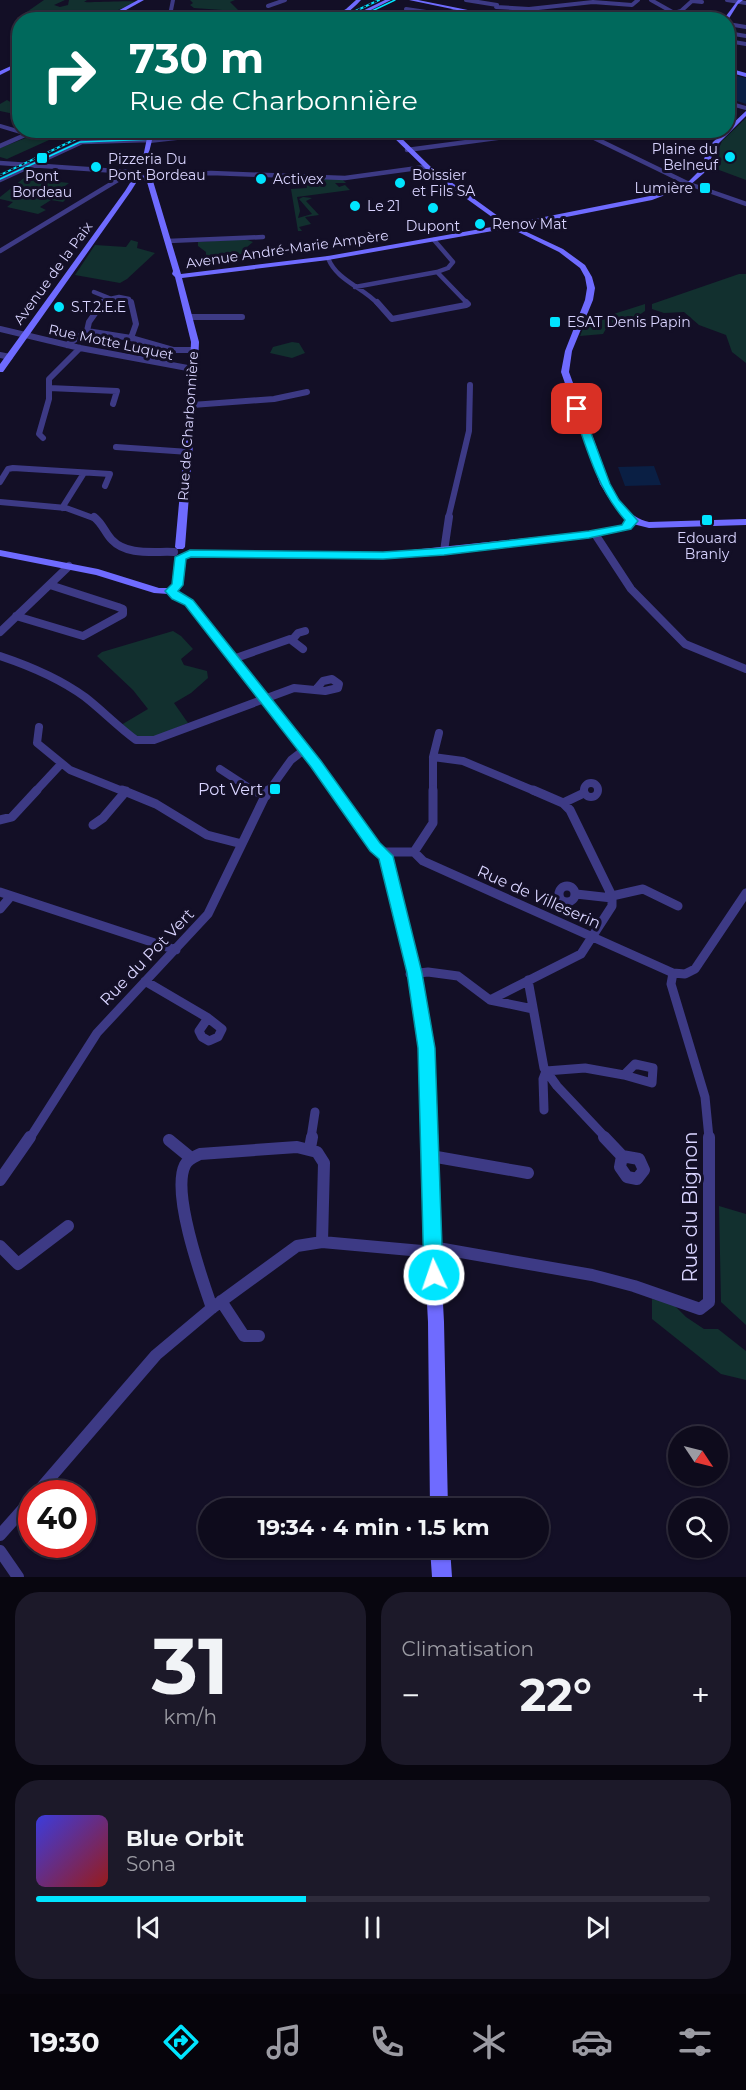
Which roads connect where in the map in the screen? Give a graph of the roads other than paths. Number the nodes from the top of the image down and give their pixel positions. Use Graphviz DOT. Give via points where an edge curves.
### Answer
graph roads {
  1 [pos="142,0"];
  2 [pos="285,0"];
  3 [pos="359,0"];
  4 [pos="389,0"];
  5 [pos="411,0"];
  6 [pos="466,0"];
  7 [pos="638,0"];
  8 [pos="661,0"];
  9 [pos="727,0"];
  10 [pos="653,1"];
  11 [pos="574,2"];
  12 [pos="702,2"];
  13 [pos="738,2"];
  14 [pos="746,3"];
  15 [pos="498,5"];
  16 [pos="632,5"];
  17 [pos="266,7"];
  18 [pos="643,7"];
  19 [pos="406,9"];
  20 [pos="457,10"];
  21 [pos="119,12"];
  22 [pos="344,12"];
  23 [pos="363,12"];
  24 [pos="422,12"];
  25 [pos="452,12"];
  26 [pos="470,12"];
  27 [pos="587,12"];
  28 [pos="669,12"];
  29 [pos="680,12"];
  30 [pos="746,113"];
  31 [pos="735,124"];
  32 [pos="17,138"];
  33 [pos="132,138"];
  34 [pos="148,138"];
  35 [pos="396,138"];
  36 [pos="498,138"];
  37 [pos="594,138"];
  38 [pos="721,138"];
  39 [pos="0,146"];
  40 [pos="407,150"];
  41 [pos="0,164"];
  42 [pos="32,166"];
  43 [pos="425,168"];
  44 [pos="137,173"];
  45 [pos="0,180"];
  46 [pos="689,184"];
  47 [pos="746,204"];
  48 [pos="509,226"];
  49 [pos="263,237"];
  50 [pos="434,240"];
  51 [pos="168,241"];
  52 [pos="0,251"];
  53 [pos="328,258"];
  54 [pos="436,272"];
  55 [pos="180,276"];
  56 [pos="355,287"];
  57 [pos="94,292"];
  58 [pos="109,298"];
  59 [pos="189,317"];
  60 [pos="242,317"];
  61 [pos="0,329"];
  62 [pos="87,331"];
  63 [pos="24,336"];
  64 [pos="131,338"];
  65 [pos="66,345"];
  66 [pos="80,348"];
  67 [pos="194,350"];
  68 [pos="0,356"];
  69 [pos="10,357"];
  70 [pos="194,369"];
  71 [pos="0,370"];
  72 [pos="470,385"];
  73 [pos="49,388"];
  74 [pos="307,392"];
  75 [pos="113,404"];
  76 [pos="192,405"];
  77 [pos="43,438"];
  78 [pos="116,447"];
  79 [pos="189,452"];
  80 [pos="84,473"];
  81 [pos="0,482"];
  82 [pos="105,486"];
  83 [pos="0,502"];
  84 [pos="62,508"];
  85 [pos="746,522"];
  86 [pos="635,525"];
  87 [pos="595,534"];
  88 [pos="444,551"];
  89 [pos="0,553"];
  90 [pos="181,553"];
  91 [pos="69,566"];
  92 [pos="50,585"];
  93 [pos="171,591"];
  94 [pos="16,616"];
  95 [pos="305,631"];
  96 [pos="0,632"];
  97 [pos="292,640"];
  98 [pos="303,649"];
  99 [pos="0,656"];
  100 [pos="233,659"];
  101 [pos="746,669"];
  102 [pos="317,688"];
  103 [pos="263,698"];
  104 [pos="39,727"];
  105 [pos="439,732"];
  106 [pos="304,750"];
  107 [pos="433,757"];
  108 [pos="61,764"];
  109 [pos="220,769"];
  110 [pos="126,791"];
  111 [pos="584,793"];
  112 [pos="266,796"];
  113 [pos="562,803"];
  114 [pos="0,820"];
  115 [pos="93,825"];
  116 [pos="242,844"];
  117 [pos="382,852"];
  118 [pos="414,852"];
  119 [pos="0,892"];
  120 [pos="746,893"];
  121 [pos="576,894"];
  122 [pos="11,896"];
  123 [pos="612,897"];
  124 [pos="678,906"];
  125 [pos="0,909"];
  126 [pos="592,937"];
  127 [pos="176,950"];
  128 [pos="411,973"];
  129 [pos="679,973"];
  130 [pos="528,980"];
  131 [pos="145,981"];
  132 [pos="490,1000"];
  133 [pos="533,1009"];
  134 [pos="208,1018"];
  135 [pos="546,1071"];
  136 [pos="624,1075"];
  137 [pos="544,1110"];
  138 [pos="315,1112"];
  139 [pos="169,1140"];
  140 [pos="310,1148"];
  141 [pos="431,1156"];
  142 [pos="622,1156"];
  143 [pos="191,1158"];
  144 [pos="528,1173"];
  145 [pos="0,1180"];
  146 [pos="68,1226"];
  147 [pos="322,1242"];
  148 [pos="0,1246"];
  149 [pos="432,1249"];
  150 [pos="216,1305"];
  151 [pos="259,1336"];
  152 [pos="48,1480"];
  153 [pos="439,1498"];
  154 [pos="18,1515"];
  155 [pos="0,1536"];
  156 [pos="0,1551"];
  157 [pos="441,1558"];
  158 [pos="18,1577"];
  159 [pos="442,1577"];
  1 -- 21 [label="street"];
  2 -- 17 [label="street"];
  3 -- 22 [label="street"];
  4 -- 23 [label="street"];
  5 -- 20 [label="street"];
  6 -- 15 [label="street"];
  7 -- 16 [label="street"];
  8 -- 10 [label="street"];
  9 -- 13 [label="street"];
  10 -- 28 [label="street"];
  11 -- 15 [label="street" via="529,9"];
  11 -- 16 [label="street"];
  11 -- 27 [label="street"];
  12 -- 29 [label="street" via="692,2"];
  13 -- 14 [label="street"];
  16 -- 18 [label="street"];
  19 -- 24 [label="street"];
  20 -- 25 [label="street"];
  20 -- 26 [label="street"];
  30 -- 31 [label="street"];
  32 -- 39 [label="street"];
  33 -- 42 [label="street" via="86,141"];
  34 -- 44 [label="street, Avenue de la Paix"];
  35 -- 40 [label="street"];
  36 -- 40 [label="street"];
  37 -- 46 [label="street"];
  38 -- 46 [label="street" via="710,152 706,168"];
  40 -- 43 [label="street"];
  41 -- 42 [label="street"];
  42 -- 44 [label="street"];
  42 -- 45 [label="street"];
  43 -- 44 [label="street" via="328,178"];
  43 -- 48 [label="street"];
  44 -- 51 [label="street, Rue de Charbonnière" via="150,181"];
  44 -- 52 [label="street" via="110,184"];
  44 -- 63 [label="street, Avenue de la Paix"];
  46 -- 47 [label="street"];
  46 -- 48 [label="street, Avenue André-Marie Ampère" via="644,200"];
  48 -- 50 [label="street, Avenue André-Marie Ampère"];
  48 -- 86 [label="street" via="572,257 590,278 591,290 566,358 566,377 605,484"];
  49 -- 51 [label="street"];
  50 -- 53 [label="street, Avenue André-Marie Ampère"];
  50 -- 54 [label="street" via="453,262"];
  51 -- 55 [label="street, Rue de Charbonnière" via="176,274"];
  53 -- 55 [label="street, Avenue André-Marie Ampère"];
  53 -- 56 [label="street"];
  54 -- 56 [label="street"];
  54 -- 56 [label="street" via="468,304 396,320 370,295"];
  55 -- 59 [label="street, Rue de Charbonnière"];
  57 -- 58 [label="street"];
  58 -- 62 [label="street" via="89,322"];
  58 -- 64 [label="street" via="130,301 136,325"];
  59 -- 60 [label="street"];
  59 -- 67 [label="street, Rue de Charbonnière"];
  61 -- 63 [label="street, Rue Motte Luquet"];
  62 -- 64 [label="street"];
  62 -- 65 [label="street"];
  63 -- 65 [label="street, Rue Motte Luquet"];
  63 -- 69 [label="street, Avenue de la Paix"];
  64 -- 67 [label="street" via="173,350"];
  65 -- 66 [label="street, Rue Motte Luquet"];
  66 -- 70 [label="street, Rue Motte Luquet"];
  66 -- 73 [label="street" via="50,379"];
  67 -- 70 [label="street, Rue de Charbonnière"];
  68 -- 69 [label="street"];
  69 -- 71 [label="street, Avenue de la Paix"];
  70 -- 76 [label="street, Rue de Charbonnière"];
  72 -- 88 [label="street" via="469,431"];
  73 -- 75 [label="street" via="117,391"];
  73 -- 77 [label="street" via="39,434"];
  74 -- 76 [label="street" via="266,400"];
  76 -- 79 [label="street, Rue de Charbonnière"];
  78 -- 79 [label="street"];
  79 -- 90 [label="street, Rue de Charbonnière"];
  80 -- 81 [label="street" via="13,468"];
  80 -- 82 [label="street" via="110,474"];
  80 -- 84 [label="street"];
  83 -- 84 [label="street"];
  84 -- 90 [label="street" via="95,517 120,546"];
  85 -- 86 [label="street"];
  86 -- 87 [label="street"];
  87 -- 88 [label="street"];
  87 -- 101 [label="street" via="631,589 685,644"];
  88 -- 90 [label="street" via="383,556"];
  89 -- 91 [label="street"];
  90 -- 93 [label="street, Rue de Charbonnière" via="178,585"];
  91 -- 92 [label="street"];
  91 -- 93 [label="street" via="158,591"];
  92 -- 94 [label="street"];
  92 -- 94 [label="street" via="118,607 123,614 83,636"];
  93 -- 100 [label="street" via="189,603"];
  94 -- 96 [label="street"];
  95 -- 97 [label="street"];
  97 -- 98 [label="street"];
  97 -- 100 [label="street"];
  99 -- 103 [label="street" via="67,684 136,740 154,740"];
  100 -- 103 [label="street"];
  102 -- 103 [label="street" via="294,688"];
  103 -- 106 [label="street"];
  104 -- 108 [label="street" via="37,743"];
  105 -- 107 [label="street"];
  106 -- 112 [label="street, Rue du Pot Vert" via="291,760"];
  106 -- 117 [label="street"];
  107 -- 113 [label="street" via="463,761"];
  107 -- 118 [label="street" via="433,820"];
  108 -- 110 [label="street"];
  108 -- 114 [label="street" via="12,817"];
  109 -- 112 [label="street"];
  110 -- 115 [label="street"];
  110 -- 116 [label="street" via="156,804 201,833"];
  111 -- 113 [label="street"];
  112 -- 116 [label="street, Rue du Pot Vert"];
  113 -- 123 [label="street" via="570,810"];
  116 -- 127 [label="street, Rue du Pot Vert" via="208,914"];
  117 -- 118 [label="street"];
  117 -- 128 [label="street"];
  118 -- 126 [label="street, Rue de Villeserin" via="423,861"];
  119 -- 122 [label="street"];
  120 -- 129 [label="street" via="702,961 695,969"];
  121 -- 123 [label="street"];
  122 -- 125 [label="street"];
  122 -- 127 [label="street"];
  123 -- 124 [label="street" via="643,889"];
  123 -- 126 [label="street" via="612,906"];
  126 -- 129 [label="street, Rue de Villeserin"];
  126 -- 130 [label="street" via="581,954"];
  127 -- 131 [label="street, Rue du Pot Vert"];
  128 -- 132 [label="street" via="458,976"];
  128 -- 141 [label="street" via="426,1048"];
  129 -- 149 [label="street, Rue du Bignon" via="671,984 705,1097 709,1128 706,1306 700,1309 592,1275"];
  130 -- 132 [label="street"];
  130 -- 133 [label="street"];
  131 -- 134 [label="street"];
  131 -- 145 [label="street, Rue du Pot Vert" via="97,1033"];
  132 -- 133 [label="street"];
  133 -- 135 [label="street"];
  135 -- 136 [label="street" via="588,1068"];
  135 -- 137 [label="street"];
  135 -- 142 [label="street"];
  138 -- 140 [label="street"];
  139 -- 143 [label="street"];
  140 -- 143 [label="street" via="200,1154"];
  140 -- 147 [label="street" via="319,1153 324,1163"];
  141 -- 144 [label="street"];
  141 -- 149 [label="street"];
  143 -- 150 [label="street" via="183,1175 184,1216 195,1259"];
  146 -- 148 [label="street" via="18,1264"];
  147 -- 149 [label="street"];
  147 -- 150 [label="street" via="297,1246"];
  149 -- 153 [label="street"];
  150 -- 151 [label="street" via="244,1336"];
  150 -- 152 [label="street" via="156,1354"];
  154 -- 155 [label="street"];
  156 -- 158 [label="street"];
  157 -- 159 [label="street"];
}
